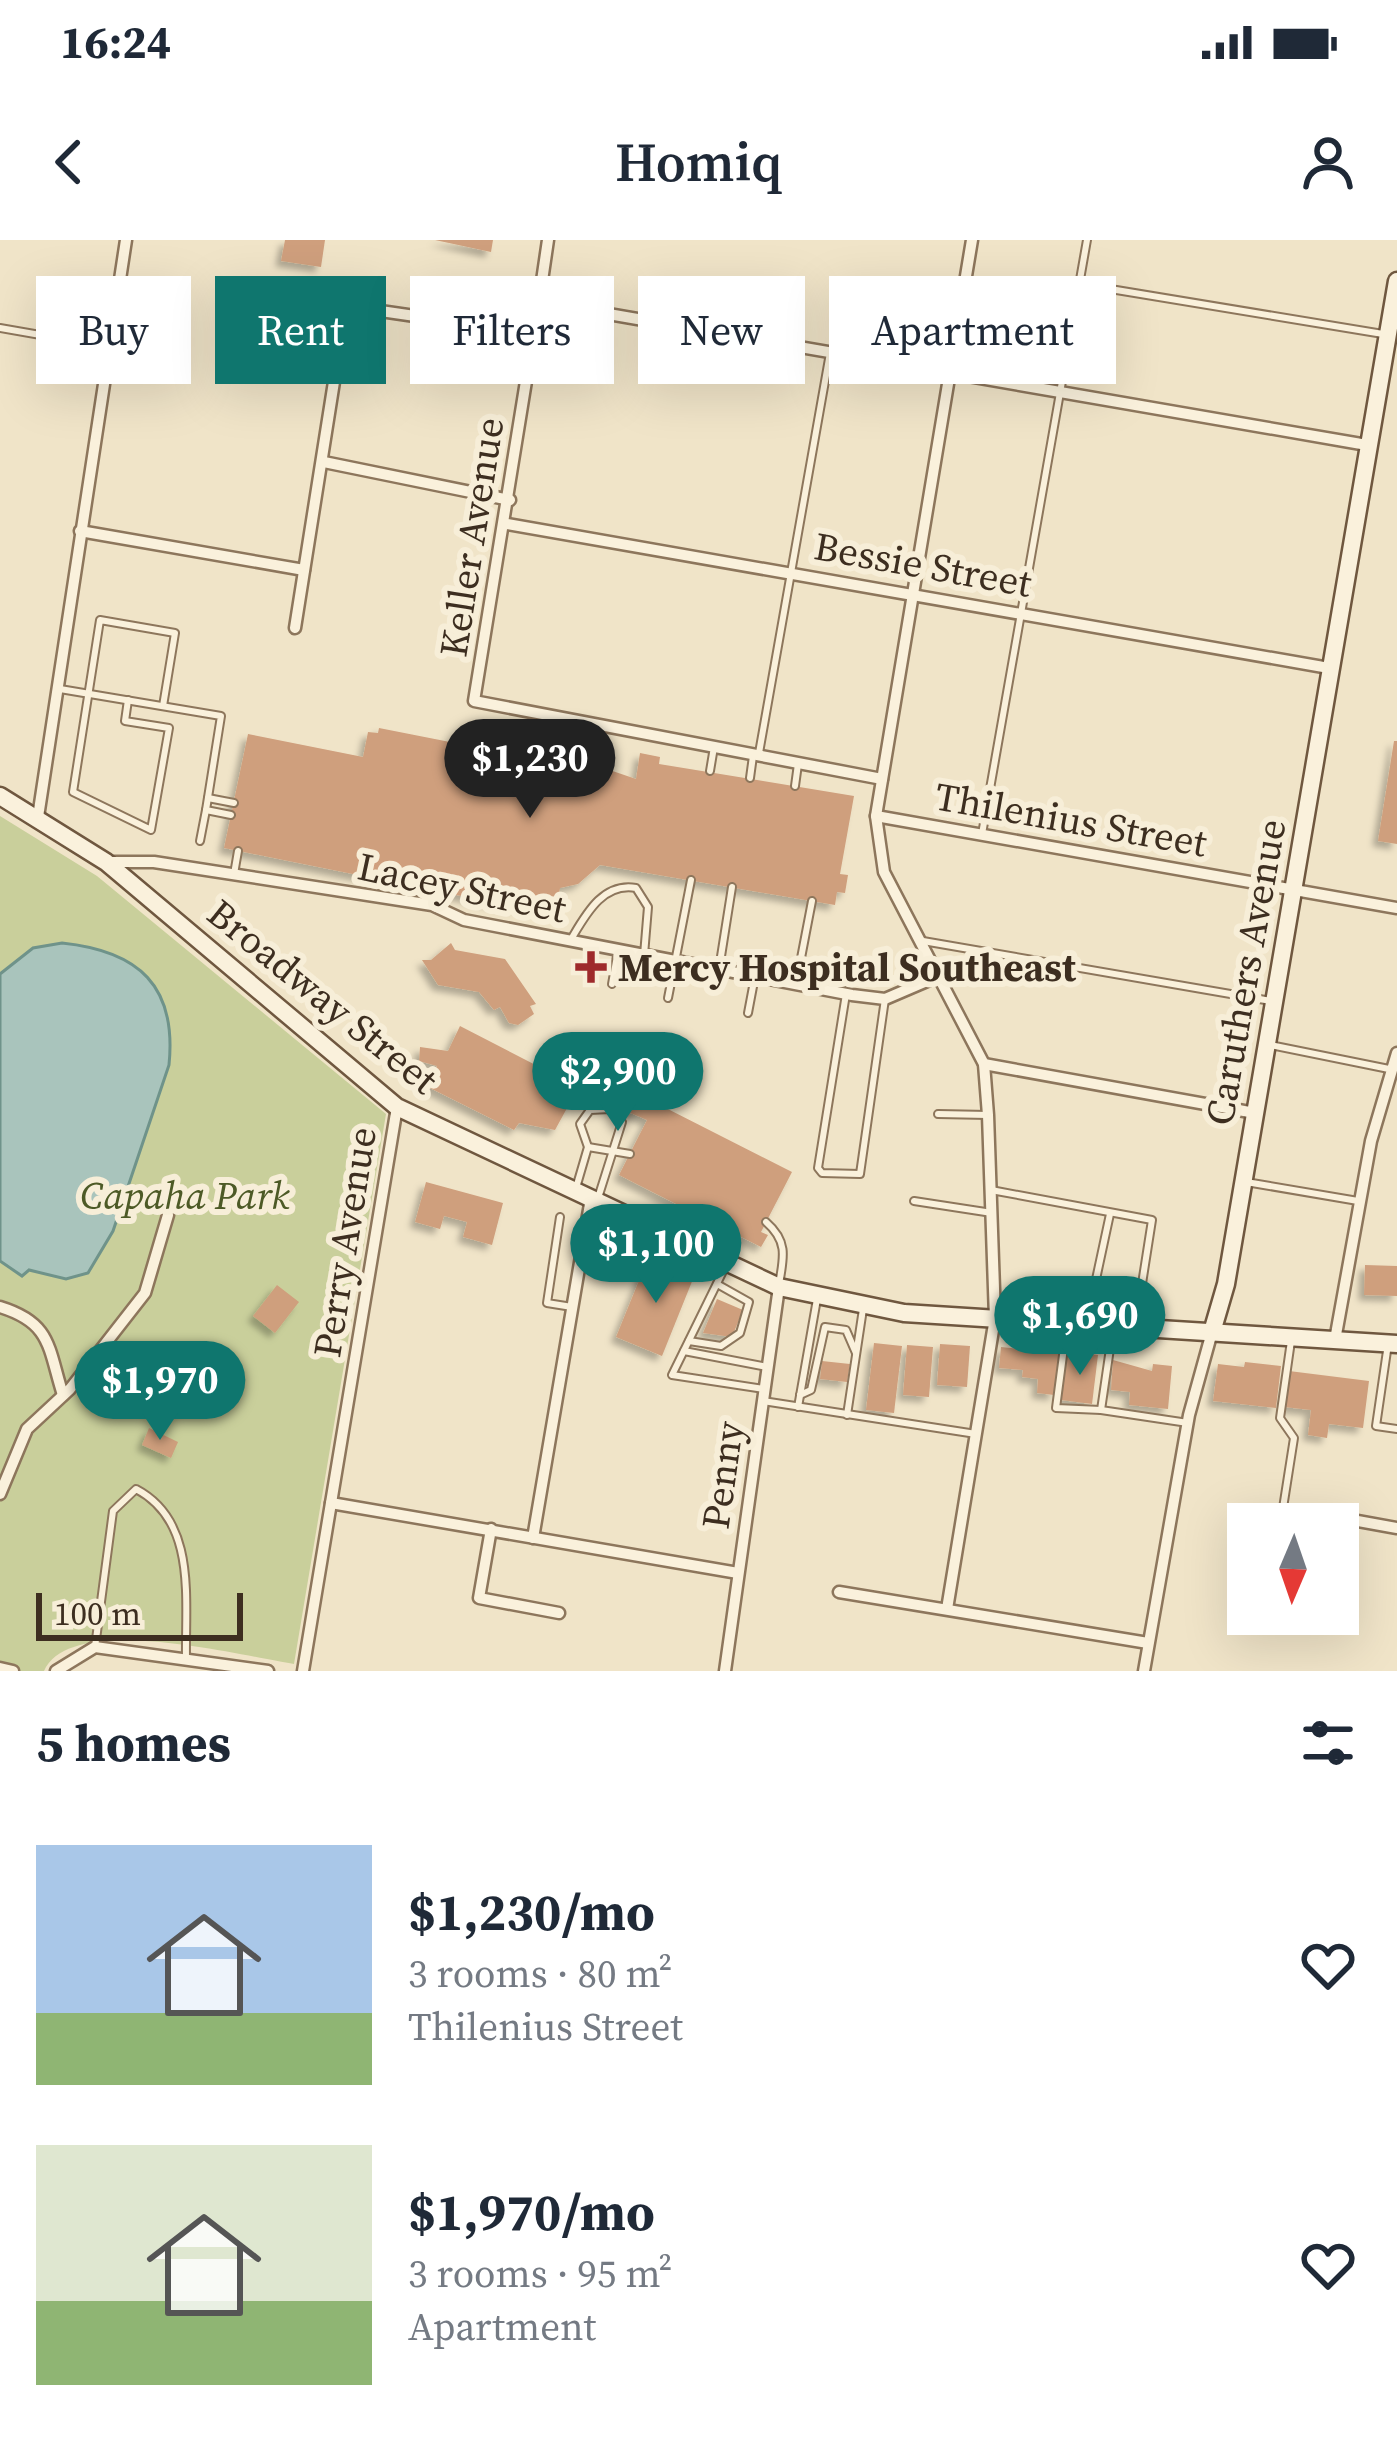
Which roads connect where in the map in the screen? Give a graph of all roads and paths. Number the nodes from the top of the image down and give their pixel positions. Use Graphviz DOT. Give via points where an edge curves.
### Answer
graph roads {
  1 [pos="126,240"];
  2 [pos="548,240"];
  3 [pos="972,240"];
  4 [pos="1087,240"];
  5 [pos="120,276"];
  6 [pos="543,276"];
  7 [pos="965,276"];
  8 [pos="1081,276"];
  9 [pos="1397,280"];
  10 [pos="1116,290"];
  11 [pos="1395,306"];
  12 [pos="614,315"];
  13 [pos="410,316"];
  14 [pos="0,328"];
  15 [pos="36,334"];
  16 [pos="1387,335"];
  17 [pos="829,352"];
  18 [pos="829,358"];
  19 [pos="103,384"];
  20 [pos="527,384"];
  21 [pos="945,384"];
  22 [pos="1016,384"];
  23 [pos="1063,384"];
  24 [pos="1062,392"];
  25 [pos="1367,445"];
  26 [pos="324,462"];
  27 [pos="510,500"];
  28 [pos="507,524"];
  29 [pos="80,531"];
  30 [pos="304,570"];
  31 [pos="791,572"];
  32 [pos="913,592"];
  33 [pos="1023,612"];
  34 [pos="296,628"];
  35 [pos="1329,668"];
  36 [pos="57,688"];
  37 [pos="88,694"];
  38 [pos="128,700"];
  39 [pos="474,701"];
  40 [pos="163,706"];
  41 [pos="714,747"];
  42 [pos="756,756"];
  43 [pos="798,764"];
  44 [pos="710,771"];
  45 [pos="750,778"];
  46 [pos="882,778"];
  47 [pos="794,786"];
  48 [pos="0,796"];
  49 [pos="208,798"];
  50 [pos="233,803"];
  51 [pos="206,811"];
  52 [pos="231,815"];
  53 [pos="876,816"];
  54 [pos="38,817"];
  55 [pos="982,834"];
  56 [pos="200,841"];
  57 [pos="238,851"];
  58 [pos="106,862"];
  59 [pos="234,874"];
  60 [pos="691,880"];
  61 [pos="732,887"];
  62 [pos="1294,889"];
  63 [pos="812,901"];
  64 [pos="1397,908"];
  65 [pos="922,940"];
  66 [pos="570,941"];
  67 [pos="618,950"];
  68 [pos="644,955"];
  69 [pos="676,961"];
  70 [pos="718,969"];
  71 [pos="941,975"];
  72 [pos="755,976"];
  73 [pos="612,984"];
  74 [pos="796,984"];
  75 [pos="846,994"];
  76 [pos="668,998"];
  77 [pos="885,999"];
  78 [pos="1274,1002"];
  79 [pos="748,1012"];
  80 [pos="1267,1044"];
  81 [pos="1397,1053"];
  82 [pos="984,1064"];
  83 [pos="1389,1069"];
  84 [pos="397,1107"];
  85 [pos="1255,1113"];
  86 [pos="938,1114"];
  87 [pos="988,1114"];
  88 [pos="588,1147"];
  89 [pos="616,1149"];
  90 [pos="630,1154"];
  91 [pos="1243,1182"];
  92 [pos="991,1190"];
  93 [pos="588,1197"];
  94 [pos="914,1201"];
  95 [pos="1360,1201"];
  96 [pos="992,1213"];
  97 [pos="1111,1213"];
  98 [pos="168,1215"];
  99 [pos="560,1217"];
  100 [pos="766,1222"];
  101 [pos="727,1263"];
  102 [pos="718,1284"];
  103 [pos="779,1288"];
  104 [pos="1139,1290"];
  105 [pos="817,1298"];
  106 [pos="0,1307"];
  107 [pos="572,1307"];
  108 [pos="863,1309"];
  109 [pos="995,1318"];
  110 [pos="1068,1322"];
  111 [pos="1114,1324"];
  112 [pos="1135,1326"];
  113 [pos="1212,1332"];
  114 [pos="1292,1338"];
  115 [pos="1335,1340"];
  116 [pos="688,1341"];
  117 [pos="1393,1344"];
  118 [pos="684,1351"];
  119 [pos="856,1353"];
  120 [pos="767,1367"];
  121 [pos="764,1395"];
  122 [pos="800,1395"];
  123 [pos="63,1396"];
  124 [pos="798,1407"];
  125 [pos="1101,1410"];
  126 [pos="847,1415"];
  127 [pos="1187,1424"];
  128 [pos="1397,1429"];
  129 [pos="976,1434"];
  130 [pos="0,1494"];
  131 [pos="331,1503"];
  132 [pos="1284,1503"];
  133 [pos="1359,1521"];
  134 [pos="1397,1528"];
  135 [pos="490,1529"];
  136 [pos="533,1538"];
  137 [pos="738,1574"];
  138 [pos="839,1592"];
  139 [pos="947,1609"];
  140 [pos="559,1613"];
  141 [pos="1148,1643"];
  142 [pos="95,1647"];
  143 [pos="186,1659"];
  144 [pos="0,1669"];
  145 [pos="14,1671"];
  146 [pos="56,1671"];
  147 [pos="268,1671"];
  148 [pos="303,1671"];
  149 [pos="725,1671"];
  150 [pos="1144,1671"];
  1 -- 5 [label="street"];
  2 -- 6 [label="street, Keller Avenue"];
  3 -- 7 [label="street"];
  4 -- 8 [label="lane"];
  9 -- 11 [label="main road, Caruthers Avenue"];
  10 -- 16 [label="lane"];
  11 -- 16 [label="main road, Caruthers Avenue"];
  12 -- 17 [label="street"];
  13 -- 26 [label="street" via="346,306"];
  14 -- 15 [label="lane"];
  16 -- 25 [label="main road, Caruthers Avenue"];
  18 -- 31 [label="lane"];
  19 -- 29 [label="street"];
  20 -- 27 [label="street, Keller Avenue"];
  21 -- 32 [label="street"];
  22 -- 24 [label="street"];
  23 -- 24 [label="lane"];
  24 -- 25 [label="street"];
  24 -- 33 [label="lane"];
  25 -- 35 [label="main road, Caruthers Avenue"];
  26 -- 27 [label="street"];
  26 -- 30 [label="street"];
  27 -- 28 [label="street, Keller Avenue"];
  28 -- 31 [label="street, Bessie Street"];
  28 -- 39 [label="street, Keller Avenue"];
  29 -- 30 [label="street"];
  29 -- 36 [label="street"];
  30 -- 34 [label="street"];
  31 -- 32 [label="street, Bessie Street"];
  31 -- 42 [label="lane"];
  32 -- 33 [label="street, Bessie Street"];
  32 -- 46 [label="street"];
  33 -- 35 [label="street, Bessie Street"];
  33 -- 55 [label="lane"];
  35 -- 62 [label="main road, Caruthers Avenue"];
  36 -- 37 [label="lane"];
  36 -- 54 [label="street"];
  37 -- 38 [label="lane"];
  37 -- 38 [label="lane" via="74,792 151,830 169,728 125,721"];
  37 -- 40 [label="lane" via="100,620 176,633"];
  38 -- 40 [label="lane"];
  39 -- 41 [label="street, Thilenius Street"];
  40 -- 49 [label="lane" via="221,716"];
  41 -- 42 [label="street, Thilenius Street"];
  41 -- 44 [label="lane"];
  42 -- 43 [label="street, Thilenius Street"];
  42 -- 45 [label="lane"];
  43 -- 46 [label="street, Thilenius Street"];
  43 -- 47 [label="lane"];
  46 -- 53 [label="street"];
  48 -- 54 [label="main road, Broadway Street"];
  49 -- 50 [label="lane"];
  49 -- 51 [label="lane"];
  51 -- 52 [label="lane"];
  51 -- 56 [label="lane"];
  53 -- 55 [label="street, Thilenius Street"];
  53 -- 65 [label="street" via="884,872"];
  54 -- 58 [label="main road, Broadway Street"];
  55 -- 62 [label="street, Thilenius Street"];
  57 -- 59 [label="lane"];
  58 -- 59 [label="street, Lacey Street"];
  58 -- 84 [label="main road, Broadway Street"];
  59 -- 66 [label="street, Lacey Street" via="433,904 464,920"];
  60 -- 69 [label="lane"];
  61 -- 70 [label="lane"];
  62 -- 64 [label="street, Thilenius Street"];
  62 -- 78 [label="main road, Caruthers Avenue"];
  63 -- 74 [label="lane"];
  65 -- 71 [label="street"];
  65 -- 78 [label="lane"];
  66 -- 67 [label="street, Lacey Street"];
  66 -- 68 [label="lane" via="596,901 627,886 648,907"];
  67 -- 68 [label="street, Lacey Street"];
  67 -- 73 [label="lane"];
  68 -- 69 [label="street, Lacey Street"];
  69 -- 70 [label="street, Lacey Street"];
  69 -- 76 [label="lane"];
  70 -- 72 [label="street, Lacey Street"];
  71 -- 77 [label="street"];
  71 -- 82 [label="street"];
  72 -- 74 [label="street, Lacey Street"];
  72 -- 79 [label="lane"];
  74 -- 75 [label="street, Lacey Street"];
  75 -- 77 [label="street, Lacey Street"];
  75 -- 77 [label="lane" via="818,1168 848,1177 860,1174"];
  78 -- 80 [label="main road, Caruthers Avenue"];
  80 -- 83 [label="lane"];
  80 -- 85 [label="main road, Caruthers Avenue"];
  81 -- 83 [label="street"];
  82 -- 85 [label="street"];
  82 -- 87 [label="street"];
  83 -- 95 [label="street"];
  84 -- 93 [label="main road, Broadway Street"];
  84 -- 131 [label="street, Perry Avenue"];
  85 -- 91 [label="main road, Caruthers Avenue"];
  86 -- 87 [label="lane"];
  87 -- 92 [label="street"];
  88 -- 89 [label="lane"];
  88 -- 89 [label="lane" via="580,1124 590,1110 608,1109 622,1122"];
  88 -- 93 [label="lane"];
  89 -- 90 [label="lane"];
  89 -- 93 [label="lane"];
  91 -- 95 [label="lane"];
  91 -- 113 [label="main road, Caruthers Avenue"];
  92 -- 96 [label="street"];
  92 -- 97 [label="lane"];
  93 -- 101 [label="main road, Broadway Street"];
  93 -- 107 [label="street"];
  94 -- 96 [label="lane"];
  95 -- 115 [label="street"];
  96 -- 109 [label="street"];
  97 -- 104 [label="lane" via="1151,1220"];
  97 -- 104 [label="lane" via="1095,1284"];
  98 -- 123 [label="street" via="145,1292"];
  99 -- 107 [label="lane" via="547,1303"];
  100 -- 103 [label="lane" via="785,1251"];
  101 -- 102 [label="lane"];
  101 -- 103 [label="main road, Broadway Street"];
  102 -- 116 [label="lane"];
  102 -- 116 [label="lane" via="749,1302 740,1333 721,1346"];
  103 -- 105 [label="main road, Broadway Street"];
  103 -- 120 [label="street, Penny"];
  104 -- 112 [label="lane"];
  105 -- 108 [label="main road, Broadway Street"];
  105 -- 122 [label="lane"];
  106 -- 123 [label="street" via="42,1329"];
  107 -- 136 [label="street"];
  108 -- 109 [label="main road, Broadway Street"];
  108 -- 119 [label="lane"];
  109 -- 110 [label="main road, Broadway Street"];
  109 -- 129 [label="street"];
  110 -- 111 [label="main road, Broadway Street"];
  110 -- 125 [label="lane" via="1056,1408"];
  111 -- 112 [label="main road, Broadway Street"];
  111 -- 125 [label="lane"];
  112 -- 113 [label="main road, Broadway Street"];
  113 -- 114 [label="main road, Broadway Street"];
  113 -- 127 [label="street, Caruthers Avenue"];
  114 -- 115 [label="main road, Broadway Street"];
  114 -- 132 [label="lane" via="1280,1418 1294,1438"];
  115 -- 117 [label="main road, Broadway Street"];
  116 -- 118 [label="lane"];
  117 -- 128 [label="lane" via="1376,1426"];
  118 -- 120 [label="lane"];
  118 -- 121 [label="lane" via="672,1375"];
  119 -- 122 [label="lane" via="846,1330 825,1327 811,1390"];
  119 -- 126 [label="lane"];
  120 -- 121 [label="street, Penny"];
  121 -- 124 [label="lane"];
  121 -- 137 [label="street, Penny"];
  122 -- 124 [label="lane"];
  123 -- 130 [label="street" via="27,1429"];
  124 -- 126 [label="lane"];
  125 -- 127 [label="lane"];
  126 -- 129 [label="lane"];
  127 -- 141 [label="street, Caruthers Avenue"];
  129 -- 139 [label="street"];
  131 -- 135 [label="street"];
  131 -- 148 [label="street, Perry Avenue"];
  133 -- 134 [label="street"];
  135 -- 136 [label="street"];
  135 -- 140 [label="street" via="479,1598"];
  136 -- 137 [label="street"];
  137 -- 149 [label="street, Penny"];
  138 -- 139 [label="street"];
  139 -- 141 [label="street"];
  141 -- 150 [label="street, Caruthers Avenue"];
  142 -- 143 [label="street"];
  142 -- 143 [label="lane" via="113,1511 136,1489 160,1501 184,1550"];
  142 -- 146 [label="street"];
  143 -- 147 [label="street"];
  144 -- 145 [label="street"];
}
